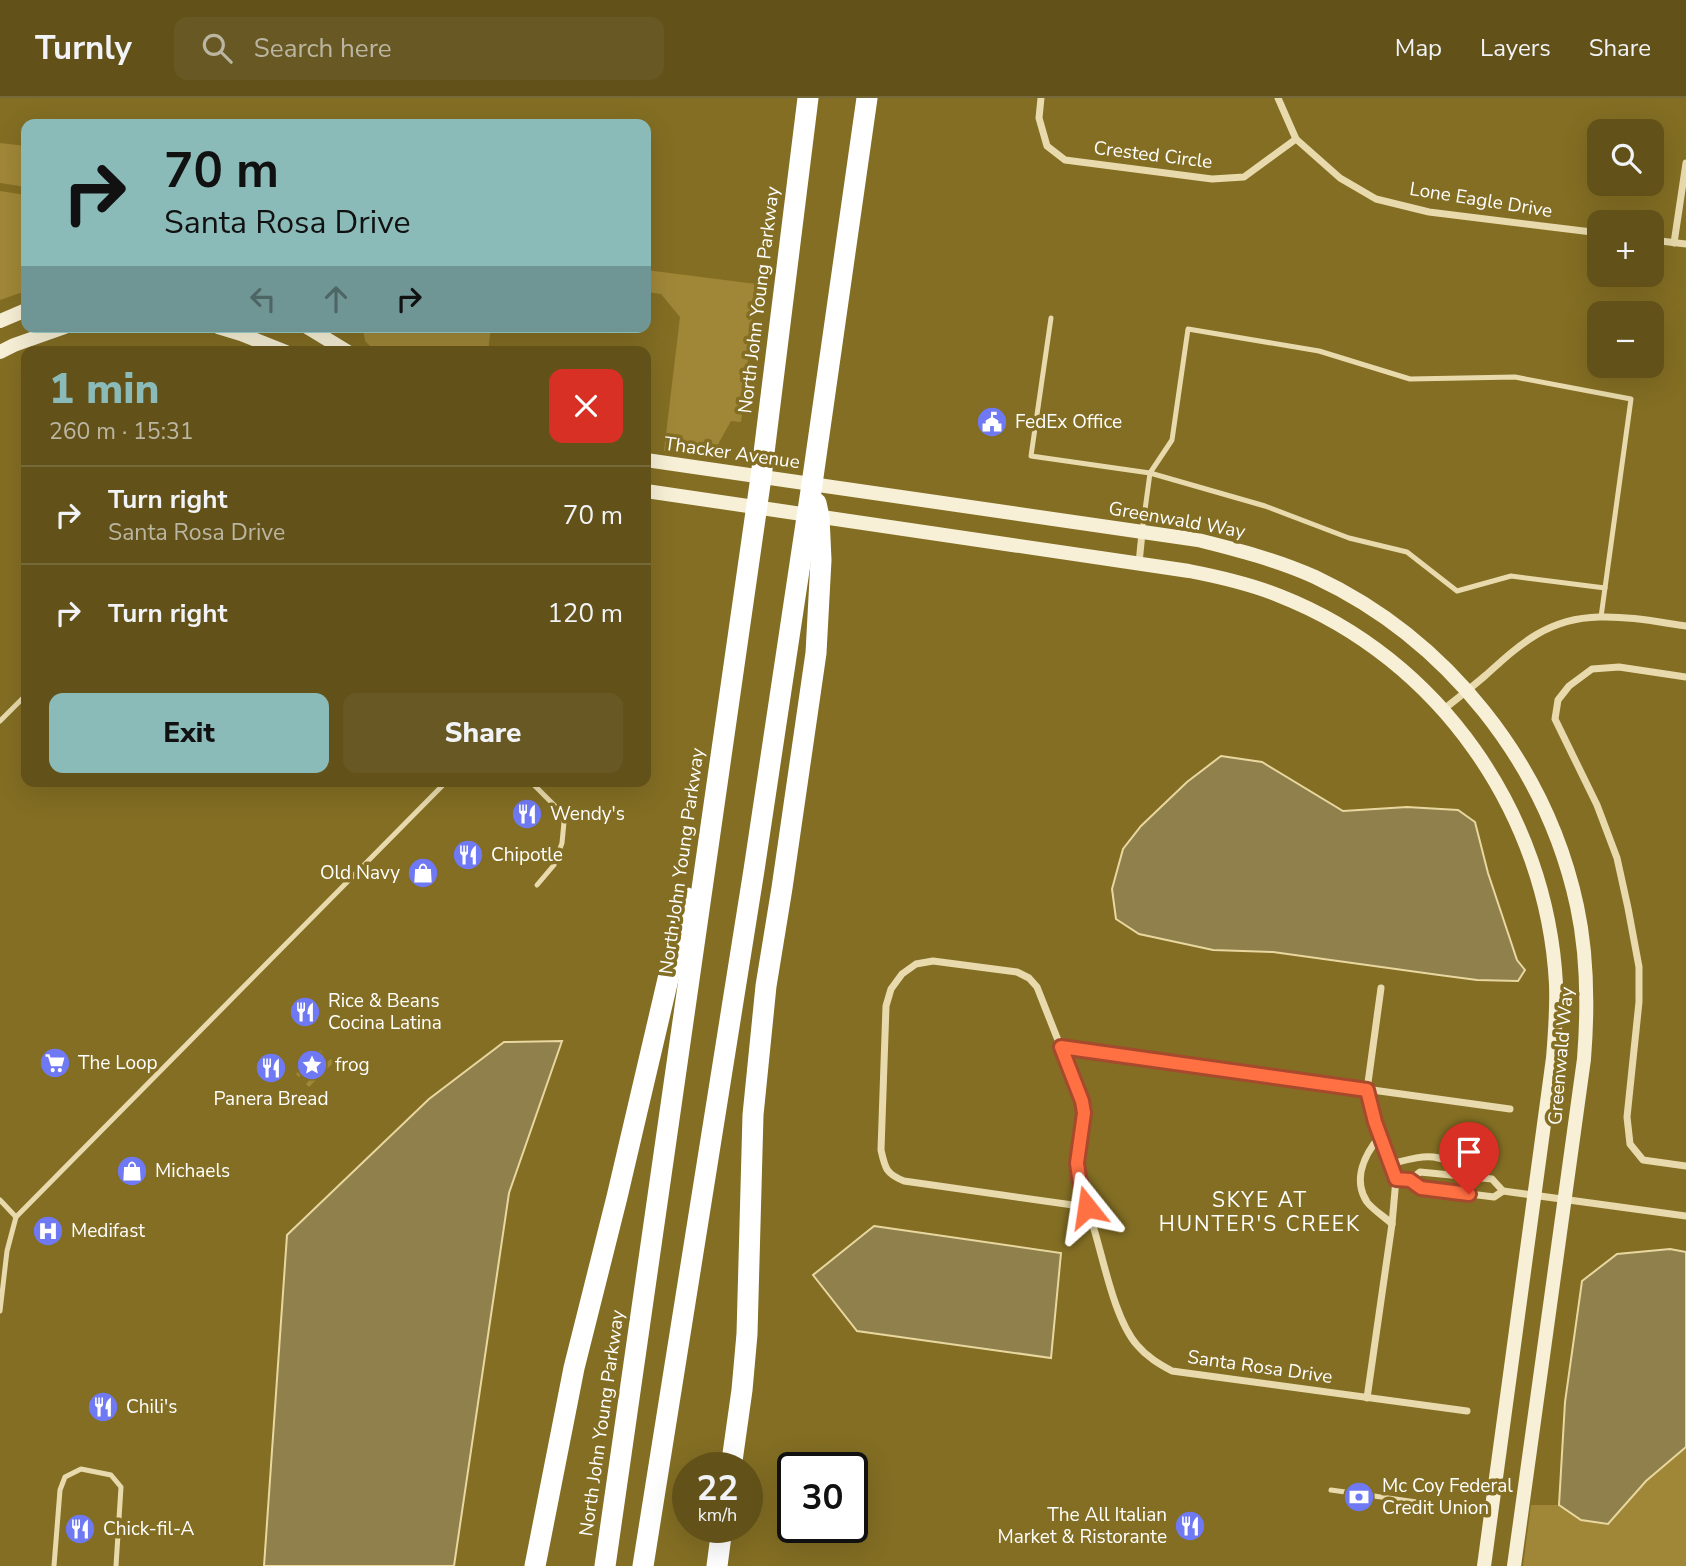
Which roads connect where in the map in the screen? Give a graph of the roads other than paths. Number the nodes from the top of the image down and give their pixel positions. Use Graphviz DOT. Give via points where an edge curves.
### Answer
graph roads {
  1 [pos="808,98"];
  2 [pos="867,98"];
  3 [pos="1041,98"];
  4 [pos="1278,98"];
  5 [pos="1296,139"];
  6 [pos="1686,163"];
  7 [pos="1587,231"];
  8 [pos="1664,242"];
  9 [pos="1674,243"];
  10 [pos="1686,244"];
  11 [pos="21,312"];
  12 [pos="1051,318"];
  13 [pos="0,321"];
  14 [pos="48,333"];
  15 [pos="237,333"];
  16 [pos="316,333"];
  17 [pos="272,346"];
  18 [pos="336,346"];
  19 [pos="0,352"];
  20 [pos="651,461"];
  21 [pos="1150,473"];
  22 [pos="761,477"];
  23 [pos="812,484"];
  24 [pos="651,492"];
  25 [pos="756,507"];
  26 [pos="813,516"];
  27 [pos="1142,532"];
  28 [pos="1139,563"];
  29 [pos="1605,588"];
  30 [pos="1601,617"];
  31 [pos="1686,626"];
  32 [pos="1686,677"];
  33 [pos="1467,691"];
  34 [pos="729,693"];
  35 [pos="21,700"];
  36 [pos="1444,709"];
  37 [pos="0,721"];
  38 [pos="441,787"];
  39 [pos="536,787"];
  40 [pos="537,885"];
  41 [pos="1381,988"];
  42 [pos="1061,1047"];
  43 [pos="1367,1090"];
  44 [pos="1510,1109"];
  45 [pos="1380,1136"];
  46 [pos="1390,1164"];
  47 [pos="1686,1166"];
  48 [pos="1466,1177"];
  49 [pos="1396,1179"];
  50 [pos="1410,1180"];
  51 [pos="1503,1191"];
  52 [pos="1534,1195"];
  53 [pos="1565,1199"];
  54 [pos="0,1200"];
  55 [pos="1087,1207"];
  56 [pos="1686,1216"];
  57 [pos="16,1217"];
  58 [pos="1392,1224"];
  59 [pos="0,1311"];
  60 [pos="1367,1398"];
  61 [pos="1467,1411"];
  62 [pos="733,1452"];
  63 [pos="1331,1490"];
  64 [pos="1431,1504"];
  65 [pos="721,1543"];
  66 [pos="54,1566"];
  67 [pos="116,1566"];
  68 [pos="535,1566"];
  69 [pos="605,1566"];
  70 [pos="643,1566"];
  71 [pos="717,1566"];
  72 [pos="1484,1566"];
  73 [pos="1514,1566"];
  1 -- 22 [label="highway, North John Young Parkway"];
  2 -- 23 [label="highway"];
  3 -- 5 [label="street, Crested Circle" via="1039,118 1047,146 1065,160 1212,179 1244,177"];
  4 -- 5 [label="street, Lone Eagle Drive"];
  5 -- 7 [label="street, Lone Eagle Drive" via="1340,178 1376,199 1429,212"];
  6 -- 9 [label="street"];
  8 -- 9 [label="street"];
  9 -- 10 [label="street"];
  11 -- 13 [label="street"];
  12 -- 21 [label="lane" via="1031,456"];
  14 -- 19 [label="street"];
  15 -- 17 [label="street"];
  16 -- 18 [label="street"];
  20 -- 22 [label="street, Thacker Avenue"];
  21 -- 27 [label="lane"];
  21 -- 29 [label="lane" via="1265,506 1349,538 1407,552 1457,591 1511,576"];
  21 -- 29 [label="lane" via="1172,440 1188,328 1319,351 1410,379 1515,377 1631,400"];
  22 -- 23 [label="street, Thacker Avenue"];
  22 -- 25 [label="highway, North John Young Parkway"];
  23 -- 26 [label="highway"];
  23 -- 27 [label="street, Greenwald Way"];
  24 -- 25 [label="street"];
  25 -- 26 [label="street"];
  25 -- 34 [label="highway, North John Young Parkway"];
  26 -- 28 [label="street, Greenwald Way"];
  26 -- 62 [label="highway" via="821,559 816,653 766,986 752,1115 747,1334"];
  26 -- 70 [label="highway"];
  27 -- 28 [label="street"];
  27 -- 33 [label="street, Greenwald Way" via="1240,550 1315,577 1414,640"];
  28 -- 36 [label="street, Greenwald Way" via="1282,596 1357,636"];
  29 -- 30 [label="lane"];
  30 -- 31 [label="street"];
  30 -- 33 [label="street" via="1560,622 1527,639"];
  32 -- 47 [label="street" via="1619,667 1592,669 1558,700 1555,719 1617,858 1639,967 1626,1117 1630,1144 1643,1160"];
  33 -- 36 [label="street"];
  33 -- 53 [label="street, Greenwald Way" via="1496,725 1531,783 1554,831 1577,906 1587,1021"];
  34 -- 68 [label="highway" via="687,898 574,1368"];
  34 -- 69 [label="highway, North John Young Parkway"];
  35 -- 37 [label="lane"];
  36 -- 52 [label="street, Greenwald Way" via="1510,808 1546,912 1556,1019"];
  38 -- 57 [label="lane"];
  39 -- 40 [label="lane" via="560,811 564,822 554,864"];
  41 -- 43 [label="street"];
  42 -- 43 [label="street"];
  42 -- 55 [label="street, Santa Rosa Drive" via="1084,1113 1077,1163"];
  42 -- 55 [label="street, Santa Rosa Drive" via="1029,978 1017,972 933,961 916,964 891,989 886,1006 881,1150 892,1176 904,1181"];
  43 -- 44 [label="street"];
  43 -- 45 [label="street"];
  45 -- 46 [label="street"];
  45 -- 58 [label="street" via="1362,1167 1361,1184 1367,1202"];
  46 -- 48 [label="street" via="1425,1155 1455,1164"];
  46 -- 49 [label="street"];
  48 -- 50 [label="street" via="1420,1172"];
  48 -- 51 [label="street" via="1492,1179"];
  49 -- 50 [label="street"];
  49 -- 58 [label="street"];
  50 -- 51 [label="street" via="1421,1188 1494,1197"];
  51 -- 52 [label="street"];
  52 -- 53 [label="street"];
  52 -- 72 [label="street, Greenwald Way"];
  53 -- 56 [label="street"];
  53 -- 73 [label="street, Greenwald Way"];
  54 -- 57 [label="lane"];
  55 -- 60 [label="street, Santa Rosa Drive" via="1121,1321 1136,1345 1153,1360 1172,1371"];
  57 -- 59 [label="lane"];
  58 -- 60 [label="street"];
  60 -- 61 [label="street, Santa Rosa Drive"];
  63 -- 64 [label="lane"];
  65 -- 71 [label="highway"];
  66 -- 67 [label="lane" via="60,1490 65,1477 82,1469 111,1475 121,1487"];
}
